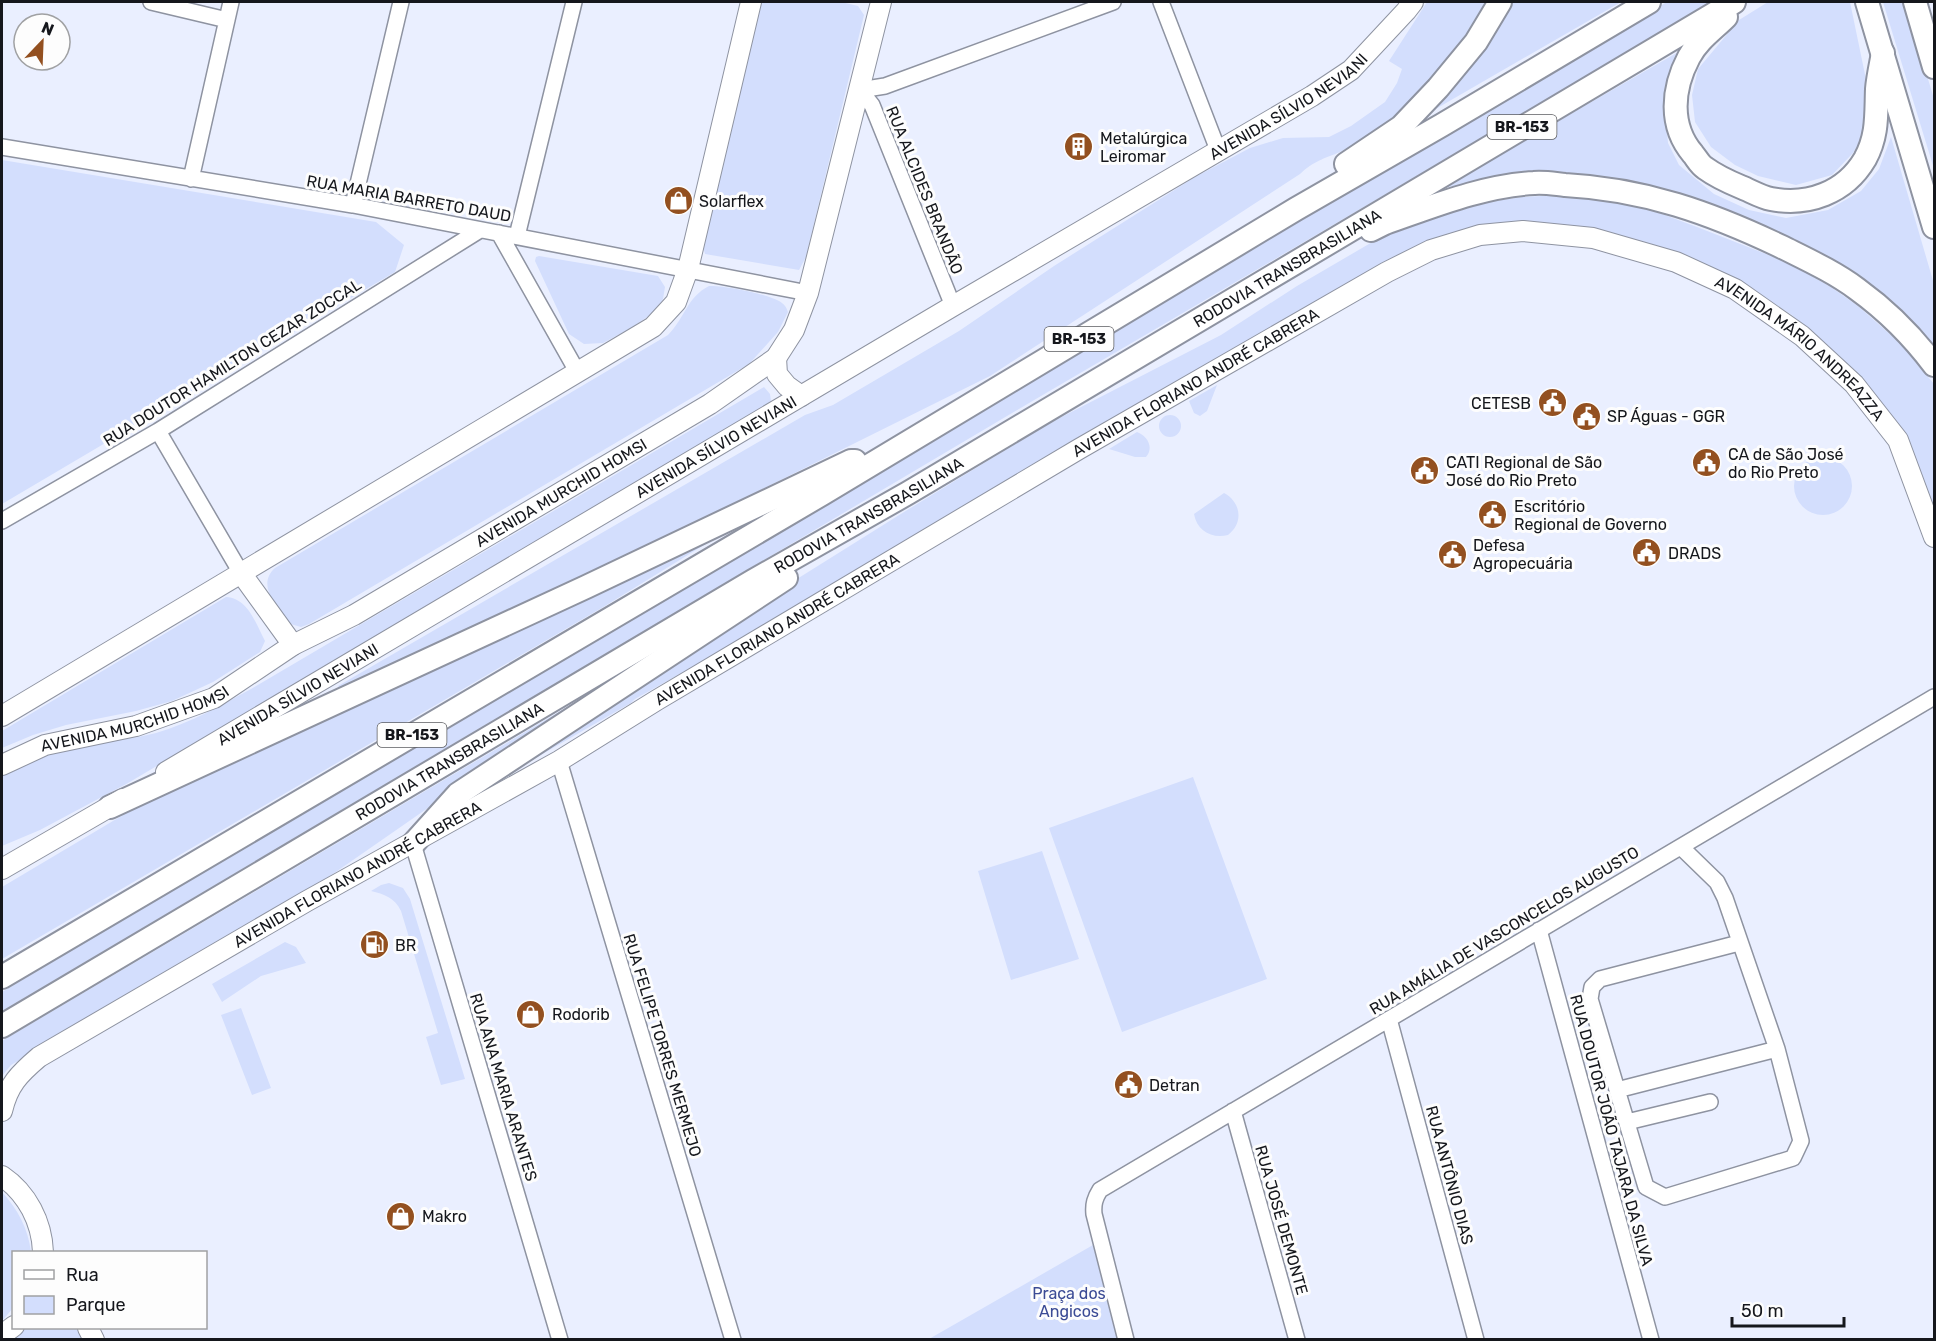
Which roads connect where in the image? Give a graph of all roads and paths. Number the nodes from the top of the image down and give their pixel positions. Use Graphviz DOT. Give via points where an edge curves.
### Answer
graph roads {
  1 [pos="151,2"];
  2 [pos="231,2"];
  3 [pos="401,2"];
  4 [pos="574,2"];
  5 [pos="751,2"];
  6 [pos="881,2"];
  7 [pos="1113,2"];
  8 [pos="1161,2"];
  9 [pos="1413,2"];
  10 [pos="1500,2"];
  11 [pos="1649,2"];
  12 [pos="1734,2"];
  13 [pos="1738,2"];
  14 [pos="1867,2"];
  15 [pos="1916,2"];
  16 [pos="227,20"];
  17 [pos="1935,21"];
  18 [pos="1883,52"];
  19 [pos="1935,67"];
  20 [pos="860,90"];
  21 [pos="2,147"];
  22 [pos="1218,150"];
  23 [pos="191,179"];
  24 [pos="352,205"];
  25 [pos="1296,209"];
  26 [pos="1935,227"];
  27 [pos="480,230"];
  28 [pos="499,233"];
  29 [pos="517,236"];
  30 [pos="1593,238"];
  31 [pos="1311,252"];
  32 [pos="688,269"];
  33 [pos="808,292"];
  34 [pos="953,306"];
  35 [pos="776,358"];
  36 [pos="1935,365"];
  37 [pos="578,373"];
  38 [pos="801,396"];
  39 [pos="158,431"];
  40 [pos="878,460"];
  41 [pos="2,521"];
  42 [pos="846,529"];
  43 [pos="1935,537"];
  44 [pos="241,573"];
  45 [pos="293,645"];
  46 [pos="1935,697"];
  47 [pos="2,716"];
  48 [pos="559,761"];
  49 [pos="2,765"];
  50 [pos="110,807"];
  51 [pos="412,844"];
  52 [pos="1681,847"];
  53 [pos="3,867"];
  54 [pos="1539,930"];
  55 [pos="1739,943"];
  56 [pos="2,977"];
  57 [pos="1389,1019"];
  58 [pos="2,1026"];
  59 [pos="1777,1049"];
  60 [pos="1617,1090"];
  61 [pos="1710,1102"];
  62 [pos="2,1111"];
  63 [pos="1233,1111"];
  64 [pos="1627,1122"];
  65 [pos="3,1172"];
  66 [pos="45,1249"];
  67 [pos="560,1340"];
  68 [pos="733,1340"];
  69 [pos="1126,1340"];
  70 [pos="1297,1340"];
  71 [pos="1476,1340"];
  72 [pos="1651,1340"];
  1 -- 16 [label="street"];
  2 -- 16 [label="street"];
  3 -- 24 [label="street"];
  4 -- 29 [label="street"];
  5 -- 32 [label="main road"];
  6 -- 20 [label="main road, AVENIDA MURCHID HOMSI"];
  7 -- 20 [label="street" via="885,86"];
  8 -- 22 [label="street"];
  9 -- 22 [label="main road, AVENIDA SÍLVIO NEVIANI" via="1351,70"];
  10 -- 25 [label="highway" via="1476,42 1401,127 1323,180"];
  11 -- 25 [label="highway, BR-153"];
  12 -- 31 [label="highway, RODOVIA TRANSBRASILIANA / BR-153"];
  13 -- 18 [label="highway" via="1690,55 1679,78 1675,102 1677,129 1703,167 1769,198 1811,200 1832,192 1850,178 1874,137"];
  14 -- 18 [label="highway"];
  15 -- 17 [label="highway"];
  15 -- 19 [label="highway"];
  16 -- 23 [label="street"];
  18 -- 26 [label="highway"];
  20 -- 33 [label="main road, AVENIDA MURCHID HOMSI"];
  20 -- 34 [label="street, RUA ALCIDES BRANDÃO" via="872,105"];
  21 -- 23 [label="street, RUA MARIA BARRETO DAUD"];
  22 -- 34 [label="main road, AVENIDA SÍLVIO NEVIANI"];
  23 -- 24 [label="street, RUA MARIA BARRETO DAUD"];
  24 -- 27 [label="street, RUA MARIA BARRETO DAUD"];
  25 -- 40 [label="highway, BR-153"];
  27 -- 28 [label="street, RUA MARIA BARRETO DAUD"];
  27 -- 39 [label="street, RUA DOUTOR HAMILTON CEZAR ZOCCAL"];
  28 -- 29 [label="street, RUA MARIA BARRETO DAUD"];
  28 -- 37 [label="street"];
  29 -- 32 [label="street, RUA MARIA BARRETO DAUD"];
  30 -- 43 [label="main road, AVENIDA MÁRIO ANDREAZZA" via="1676,262 1735,289 1802,336 1854,384 1899,440"];
  30 -- 48 [label="main road, AVENIDA FLORIANO ANDRÉ CABRERA" via="1522,231 1480,235 1413,258 1079,449"];
  31 -- 36 [label="highway" via="1342,245 1385,223 1479,191 1534,183 1640,193 1697,211 1825,268 1858,289 1896,322"];
  31 -- 42 [label="highway, RODOVIA TRANSBRASILIANA / BR-153"];
  32 -- 33 [label="street, RUA MARIA BARRETO DAUD"];
  32 -- 37 [label="main road" via="676,302 653,327"];
  33 -- 35 [label="main road, AVENIDA MURCHID HOMSI" via="794,330"];
  34 -- 38 [label="main road, AVENIDA SÍLVIO NEVIANI"];
  35 -- 38 [label="main road" via="777,374"];
  35 -- 45 [label="main road, AVENIDA MURCHID HOMSI" via="710,404 631,451 354,615"];
  37 -- 44 [label="main road"];
  38 -- 50 [label="main road, AVENIDA SÍLVIO NEVIANI"];
  39 -- 41 [label="street, RUA DOUTOR HAMILTON CEZAR ZOCCAL"];
  39 -- 44 [label="street"];
  40 -- 50 [label="highway" via="851,461"];
  40 -- 56 [label="highway, BR-153"];
  42 -- 51 [label="highway" via="828,551 458,794"];
  42 -- 58 [label="highway, RODOVIA TRANSBRASILIANA / BR-153"];
  44 -- 45 [label="main road"];
  44 -- 47 [label="main road"];
  45 -- 49 [label="main road, AVENIDA MURCHID HOMSI" via="214,698 136,726 45,745"];
  46 -- 52 [label="street, RUA AMÁLIA DE VASCONCELOS AUGUSTO"];
  48 -- 51 [label="main road, AVENIDA FLORIANO ANDRÉ CABRERA"];
  48 -- 68 [label="street, RUA FELIPE TORRES MERMEJO"];
  50 -- 53 [label="main road, AVENIDA SÍLVIO NEVIANI"];
  51 -- 62 [label="main road, AVENIDA FLORIANO ANDRÉ CABRERA" via="39,1057 18,1075"];
  51 -- 67 [label="street, RUA ANA MARIA ARANTES"];
  52 -- 54 [label="street, RUA AMÁLIA DE VASCONCELOS AUGUSTO"];
  52 -- 55 [label="street" via="1717,882"];
  54 -- 57 [label="street, RUA AMÁLIA DE VASCONCELOS AUGUSTO"];
  54 -- 72 [label="street, RUA DOUTOR JOÃO TAJARA DA SILVA"];
  55 -- 59 [label="street"];
  55 -- 60 [label="street" via="1600,979 1592,987 1590,999"];
  57 -- 63 [label="street, RUA AMÁLIA DE VASCONCELOS AUGUSTO"];
  57 -- 71 [label="street, RUA ANTÔNIO DIAS"];
  59 -- 60 [label="street"];
  59 -- 64 [label="street" via="1801,1142 1793,1158 1665,1197 1646,1187"];
  60 -- 64 [label="street"];
  61 -- 64 [label="street"];
  63 -- 69 [label="street, RUA AMÁLIA DE VASCONCELOS AUGUSTO" via="1107,1185 1095,1197 1094,1214"];
  63 -- 70 [label="street, RUA JOSÉ DEMONTE"];
  65 -- 66 [label="main road" via="34,1214"];
}
